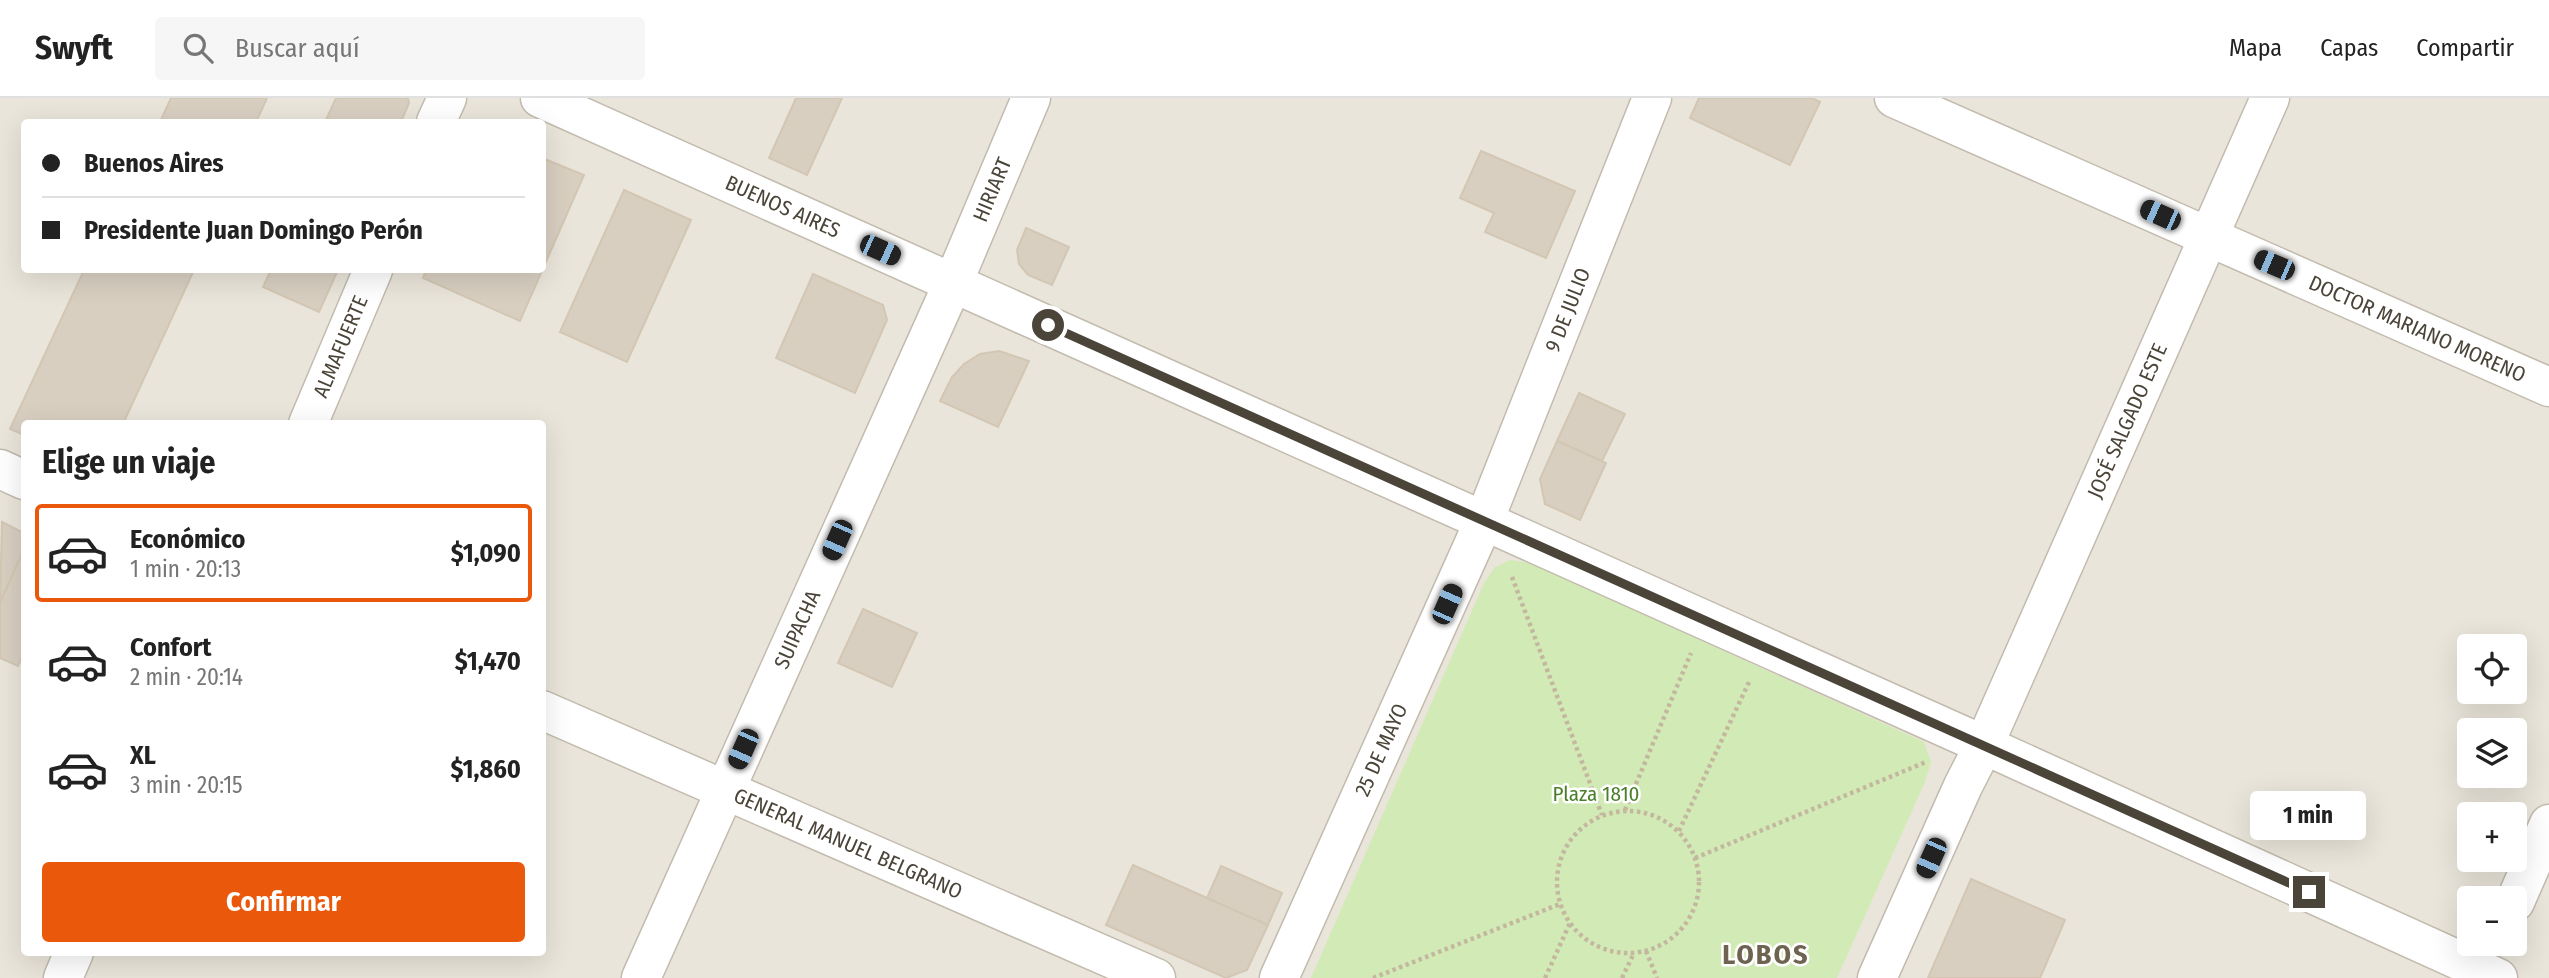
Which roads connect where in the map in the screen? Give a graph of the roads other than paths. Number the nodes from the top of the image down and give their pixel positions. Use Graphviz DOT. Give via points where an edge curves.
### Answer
graph roads {
  1 [pos="447,98"];
  2 [pos="540,98"];
  3 [pos="1031,98"];
  4 [pos="1652,98"];
  5 [pos="1894,98"];
  6 [pos="2270,98"];
  7 [pos="437,119"];
  8 [pos="2208,237"];
  9 [pos="372,273"];
  10 [pos="953,283"];
  11 [pos="2549,387"];
  12 [pos="310,420"];
  13 [pos="0,470"];
  14 [pos="21,479"];
  15 [pos="1484,521"];
  16 [pos="546,712"];
  17 [pos="1984,745"];
  18 [pos="724,790"];
  19 [pos="2549,824"];
  20 [pos="2522,886"];
  21 [pos="73,956"];
  22 [pos="2490,968"];
  23 [pos="63,978"];
  24 [pos="641,978"];
  25 [pos="1156,978"];
  26 [pos="1279,978"];
  27 [pos="1877,978"];
  1 -- 7 [label="street"];
  2 -- 10 [label="street, BUENOS AIRES"];
  3 -- 10 [label="street, HIRIART"];
  4 -- 15 [label="street, 9 DE JULIO"];
  5 -- 8 [label="street, DOCTOR MARIANO MORENO"];
  6 -- 8 [label="street, JOSÉ SALGADO ESTE"];
  8 -- 11 [label="street, DOCTOR MARIANO MORENO"];
  8 -- 17 [label="street, JOSÉ SALGADO ESTE"];
  9 -- 12 [label="street, ALMAFUERTE"];
  10 -- 15 [label="street, BUENOS AIRES"];
  10 -- 18 [label="street, SUIPACHA"];
  13 -- 14 [label="street"];
  15 -- 17 [label="street, BUENOS AIRES"];
  15 -- 26 [label="street, 25 DE MAYO"];
  16 -- 18 [label="street, GENERAL MANUEL BELGRANO"];
  17 -- 22 [label="street, BUENOS AIRES"];
  17 -- 27 [label="street, JOSÉ SALGADO ESTE"];
  18 -- 24 [label="street, SUIPACHA"];
  18 -- 25 [label="street, GENERAL MANUEL BELGRANO"];
  19 -- 20 [label="street"];
  21 -- 23 [label="street"];
}
